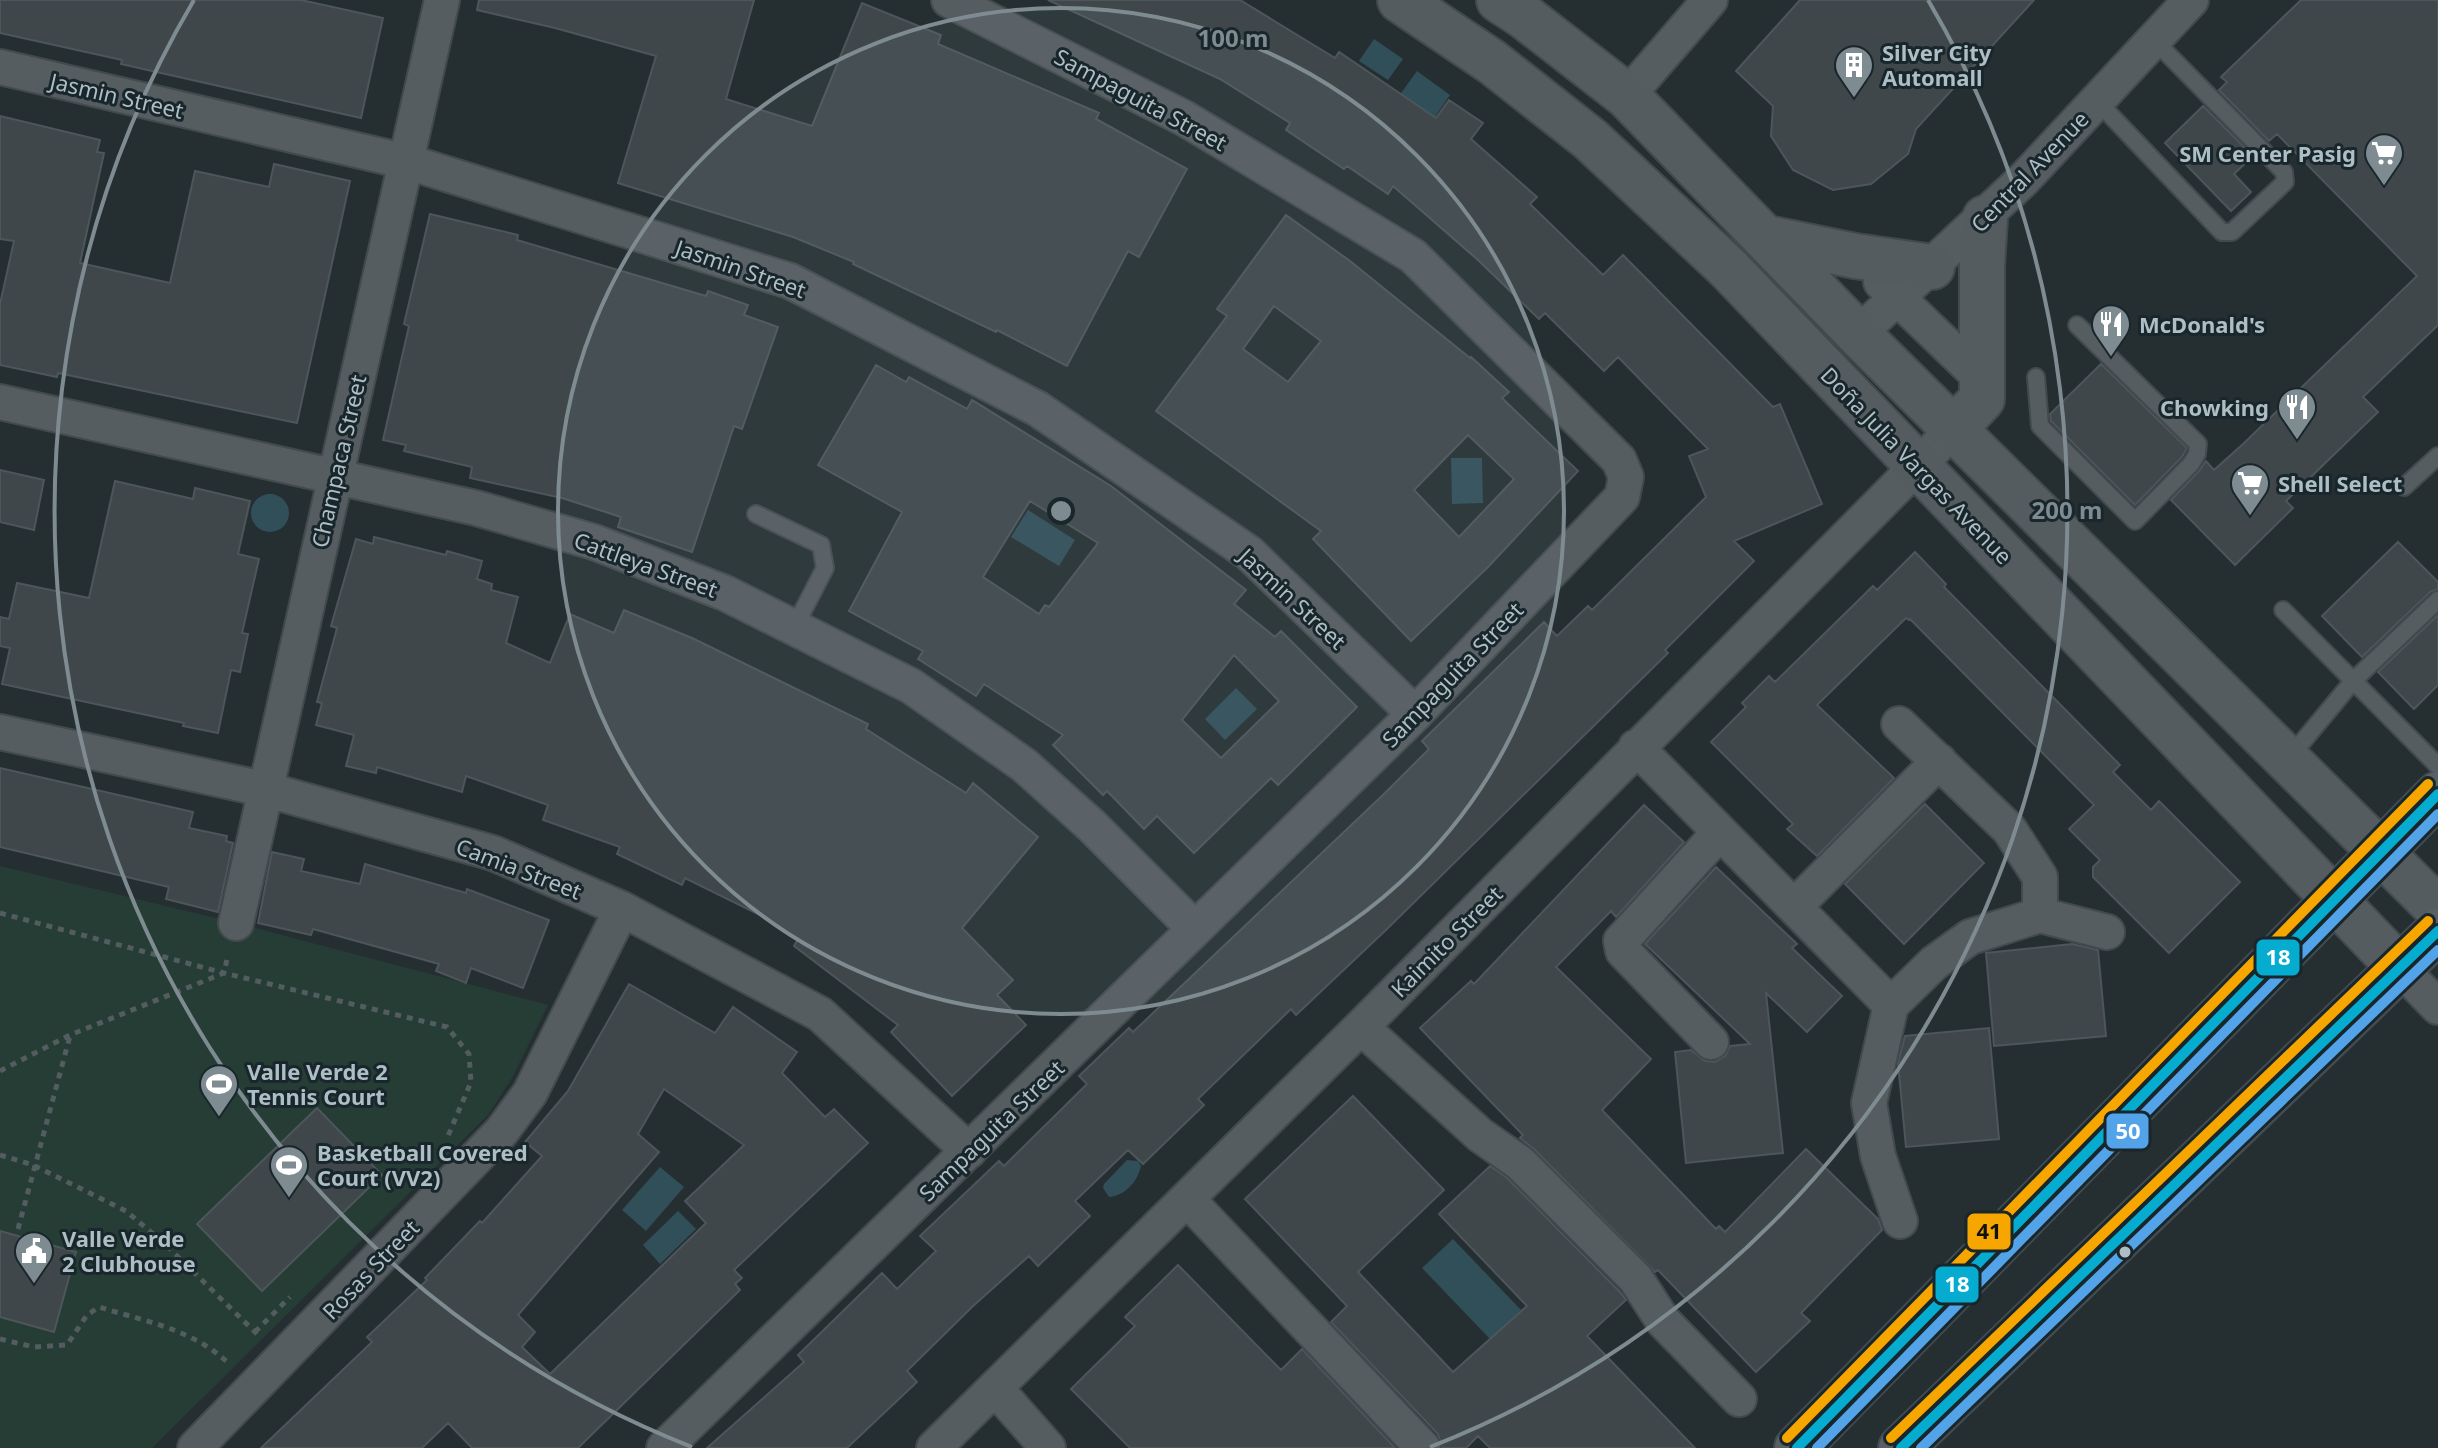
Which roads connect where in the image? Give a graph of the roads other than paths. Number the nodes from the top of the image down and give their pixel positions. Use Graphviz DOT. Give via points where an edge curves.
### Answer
graph roads {
  1 [pos="442,0"];
  2 [pos="949,0"];
  3 [pos="1400,0"];
  4 [pos="1499,0"];
  5 [pos="1710,0"];
  6 [pos="2191,0"];
  7 [pos="2154,40"];
  8 [pos="0,67"];
  9 [pos="1627,96"];
  10 [pos="2097,101"];
  11 [pos="408,162"];
  12 [pos="1985,218"];
  13 [pos="1767,238"];
  14 [pos="1855,256"];
  15 [pos="1932,267"];
  16 [pos="1898,299"];
  17 [pos="2077,325"];
  18 [pos="1858,334"];
  19 [pos="2036,377"];
  20 [pos="1982,379"];
  21 [pos="0,402"];
  22 [pos="1954,429"];
  23 [pos="2438,456"];
  24 [pos="1918,465"];
  25 [pos="334,477"];
  26 [pos="2404,487"];
  27 [pos="756,514"];
  28 [pos="2438,600"];
  29 [pos="2283,610"];
  30 [pos="794,628"];
  31 [pos="2353,681"];
  32 [pos="1415,714"];
  33 [pos="1899,724"];
  34 [pos="0,732"];
  35 [pos="1636,747"];
  36 [pos="2288,759"];
  37 [pos="1939,761"];
  38 [pos="2438,766"];
  39 [pos="264,789"];
  40 [pos="2438,794"];
  41 [pos="1720,832"];
  42 [pos="2382,852"];
  43 [pos="2333,900"];
  44 [pos="1794,907"];
  45 [pos="622,909"];
  46 [pos="2438,909"];
  47 [pos="2040,915"];
  48 [pos="236,923"];
  49 [pos="1195,929"];
  50 [pos="2438,931"];
  51 [pos="2107,932"];
  52 [pos="2400,968"];
  53 [pos="1891,1005"];
  54 [pos="2438,1007"];
  55 [pos="1361,1027"];
  56 [pos="1711,1042"];
  57 [pos="969,1151"];
  58 [pos="1187,1199"];
  59 [pos="1900,1221"];
  60 [pos="995,1388"];
  61 [pos="1739,1399"];
  62 [pos="195,1448"];
  63 [pos="664,1448"];
  64 [pos="934,1448"];
  65 [pos="1048,1448"];
  66 [pos="1423,1448"];
  67 [pos="1797,1448"];
  68 [pos="1901,1448"];
  1 -- 11 [label="street, Champaca Street"];
  2 -- 32 [label="street, Sampaguita Street" via="1184,118 1413,256 1619,460 1626,477 1622,497"];
  3 -- 24 [label="main road, Doña Julia Vargas Avenue" via="1492,62 1590,139 1728,268"];
  4 -- 9 [label="main road"];
  5 -- 9 [label="street"];
  6 -- 7 [label="street, Central Avenue"];
  7 -- 10 [label="street, Central Avenue"];
  7 -- 10 [label="lane" via="2284,172 2285,182 2232,232 2222,232"];
  8 -- 11 [label="street, Jasmin Street"];
  9 -- 13 [label="main road"];
  10 -- 12 [label="street, Central Avenue"];
  11 -- 25 [label="street, Champaca Street"];
  11 -- 32 [label="street, Jasmin Street" via="790,281 1038,409 1249,553"];
  12 -- 15 [label="street, Central Avenue"];
  12 -- 20 [label="main road"];
  13 -- 14 [label="main road"];
  13 -- 18 [label="main road"];
  14 -- 15 [label="main road"];
  14 -- 16 [label="street"];
  15 -- 16 [label="street, Central Avenue"];
  16 -- 18 [label="street, Central Avenue"];
  16 -- 20 [label="street"];
  17 -- 19 [label="lane" via="2198,444 2191,464 2135,521 2040,426"];
  18 -- 22 [label="main road"];
  20 -- 22 [label="main road" via="1982,399"];
  21 -- 25 [label="street, Cattleya Street"];
  22 -- 24 [label="street, Kaimito Street"];
  22 -- 36 [label="main road"];
  23 -- 26 [label="lane"];
  24 -- 35 [label="street, Kaimito Street"];
  24 -- 43 [label="main road, Doña Julia Vargas Avenue"];
  25 -- 30 [label="street, Cattleya Street" via="476,508 594,542 725,593"];
  25 -- 39 [label="street, Champaca Street"];
  27 -- 30 [label="lane" via="821,545 825,568"];
  28 -- 31 [label="lane"];
  29 -- 31 [label="lane"];
  30 -- 49 [label="street, Cattleya Street" via="911,686 1024,765"];
  31 -- 36 [label="lane"];
  31 -- 38 [label="lane"];
  32 -- 49 [label="street, Sampaguita Street"];
  33 -- 37 [label="street"];
  34 -- 39 [label="street, Camia Street"];
  35 -- 41 [label="street"];
  35 -- 55 [label="street, Kaimito Street"];
  36 -- 42 [label="main road"];
  37 -- 44 [label="street"];
  37 -- 47 [label="street" via="2009,829 2040,877"];
  39 -- 45 [label="street, Camia Street" via="493,853"];
  39 -- 48 [label="street, Champaca Street"];
  40 -- 42 [label="main road"];
  41 -- 44 [label="street"];
  41 -- 56 [label="street" via="1621,941 1623,951"];
  42 -- 43 [label="main road"];
  42 -- 46 [label="main road"];
  43 -- 52 [label="main road, Doña Julia Vargas Avenue"];
  43 -- 67 [label="main road"];
  44 -- 53 [label="street"];
  45 -- 57 [label="street, Camia Street" via="820,1014"];
  45 -- 62 [label="street, Rosas Street" via="530,1093 502,1131"];
  47 -- 51 [label="street"];
  47 -- 53 [label="street" via="1970,937"];
  49 -- 57 [label="street, Sampaguita Street"];
  50 -- 52 [label="main road"];
  52 -- 54 [label="street"];
  52 -- 68 [label="main road"];
  53 -- 59 [label="street" via="1869,1103 1878,1156"];
  55 -- 58 [label="street, Kaimito Street"];
  55 -- 61 [label="street" via="1480,1135 1520,1163 1636,1279 1663,1321"];
  57 -- 63 [label="street, Sampaguita Street"];
  58 -- 60 [label="street, Kaimito Street"];
  58 -- 66 [label="street"];
  60 -- 64 [label="street, Kaimito Street"];
  60 -- 65 [label="street"];
}
